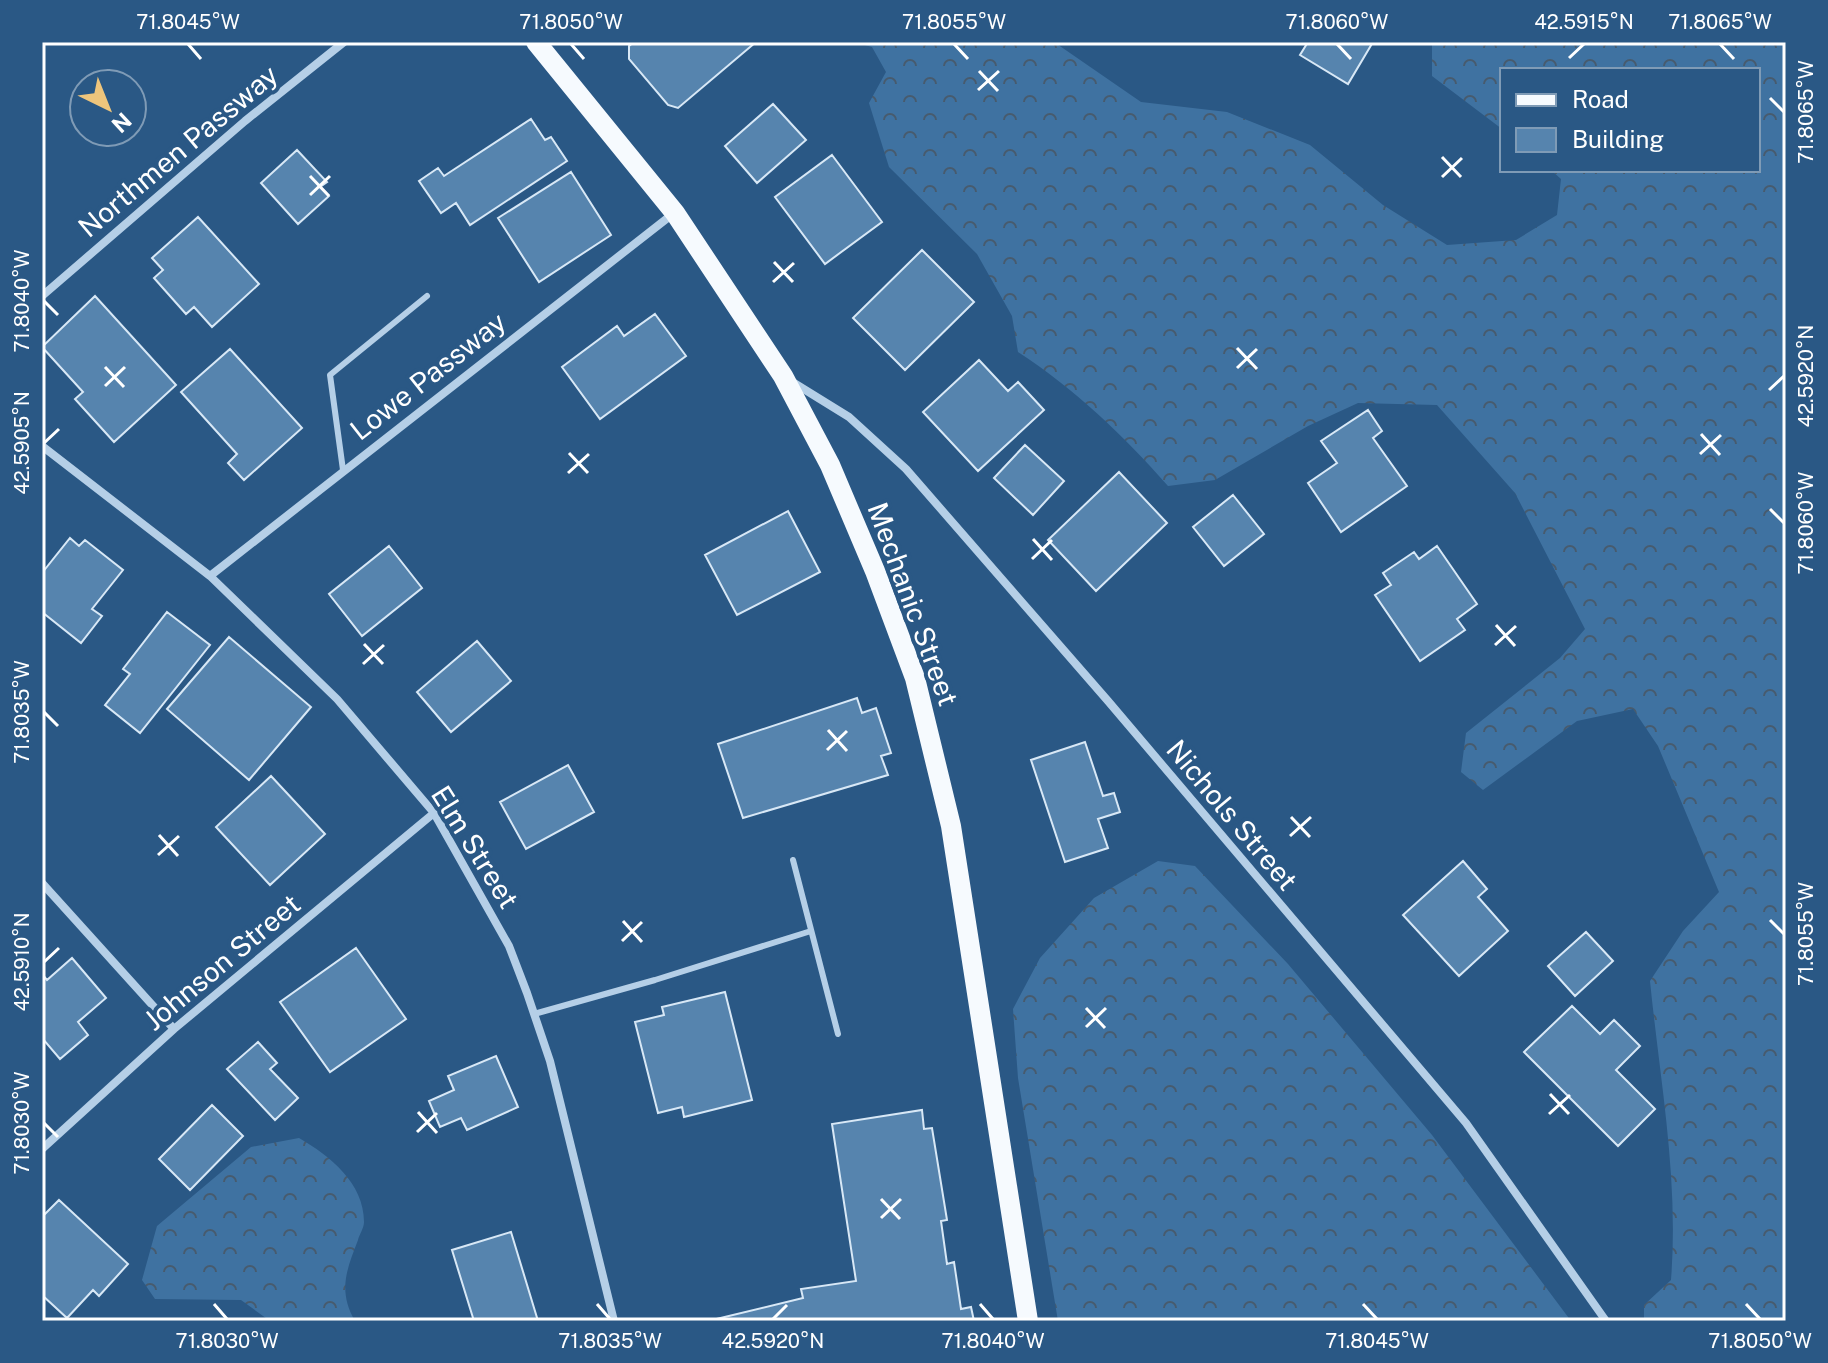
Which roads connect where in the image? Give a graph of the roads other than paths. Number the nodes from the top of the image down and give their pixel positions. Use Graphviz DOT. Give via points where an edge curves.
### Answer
graph roads {
  1 [pos="344,42"];
  2 [pos="536,42"];
  3 [pos="675,213"];
  4 [pos="42,296"];
  5 [pos="427,296"];
  6 [pos="783,376"];
  7 [pos="42,446"];
  8 [pos="343,470"];
  9 [pos="210,576"];
  10 [pos="434,813"];
  11 [pos="793,860"];
  12 [pos="42,883"];
  13 [pos="811,931"];
  14 [pos="534,1014"];
  15 [pos="174,1029"];
  16 [pos="838,1034"];
  17 [pos="42,1149"];
  18 [pos="614,1321"];
  19 [pos="1028,1321"];
  20 [pos="1606,1321"];
  1 -- 4 [label="street, Northmen Passway"];
  2 -- 3 [label="main road, Mechanic Street"];
  3 -- 6 [label="main road, Mechanic Street"];
  3 -- 8 [label="street, Lowe Passway"];
  5 -- 8 [label="lane" via="330,375"];
  6 -- 19 [label="main road, Mechanic Street" via="830,465 915,678 951,826"];
  6 -- 20 [label="street, Nichols Street" via="849,417 906,469 1466,1123"];
  7 -- 9 [label="street, Elm Street"];
  8 -- 9 [label="street, Lowe Passway"];
  9 -- 10 [label="street, Elm Street" via="337,699"];
  10 -- 14 [label="street, Elm Street" via="509,946"];
  10 -- 15 [label="street, Johnson Street"];
  11 -- 13 [label="lane"];
  12 -- 15 [label="street"];
  13 -- 14 [label="lane"];
  13 -- 16 [label="lane"];
  14 -- 18 [label="street, Elm Street"];
  15 -- 17 [label="street, Johnson Street"];
}
